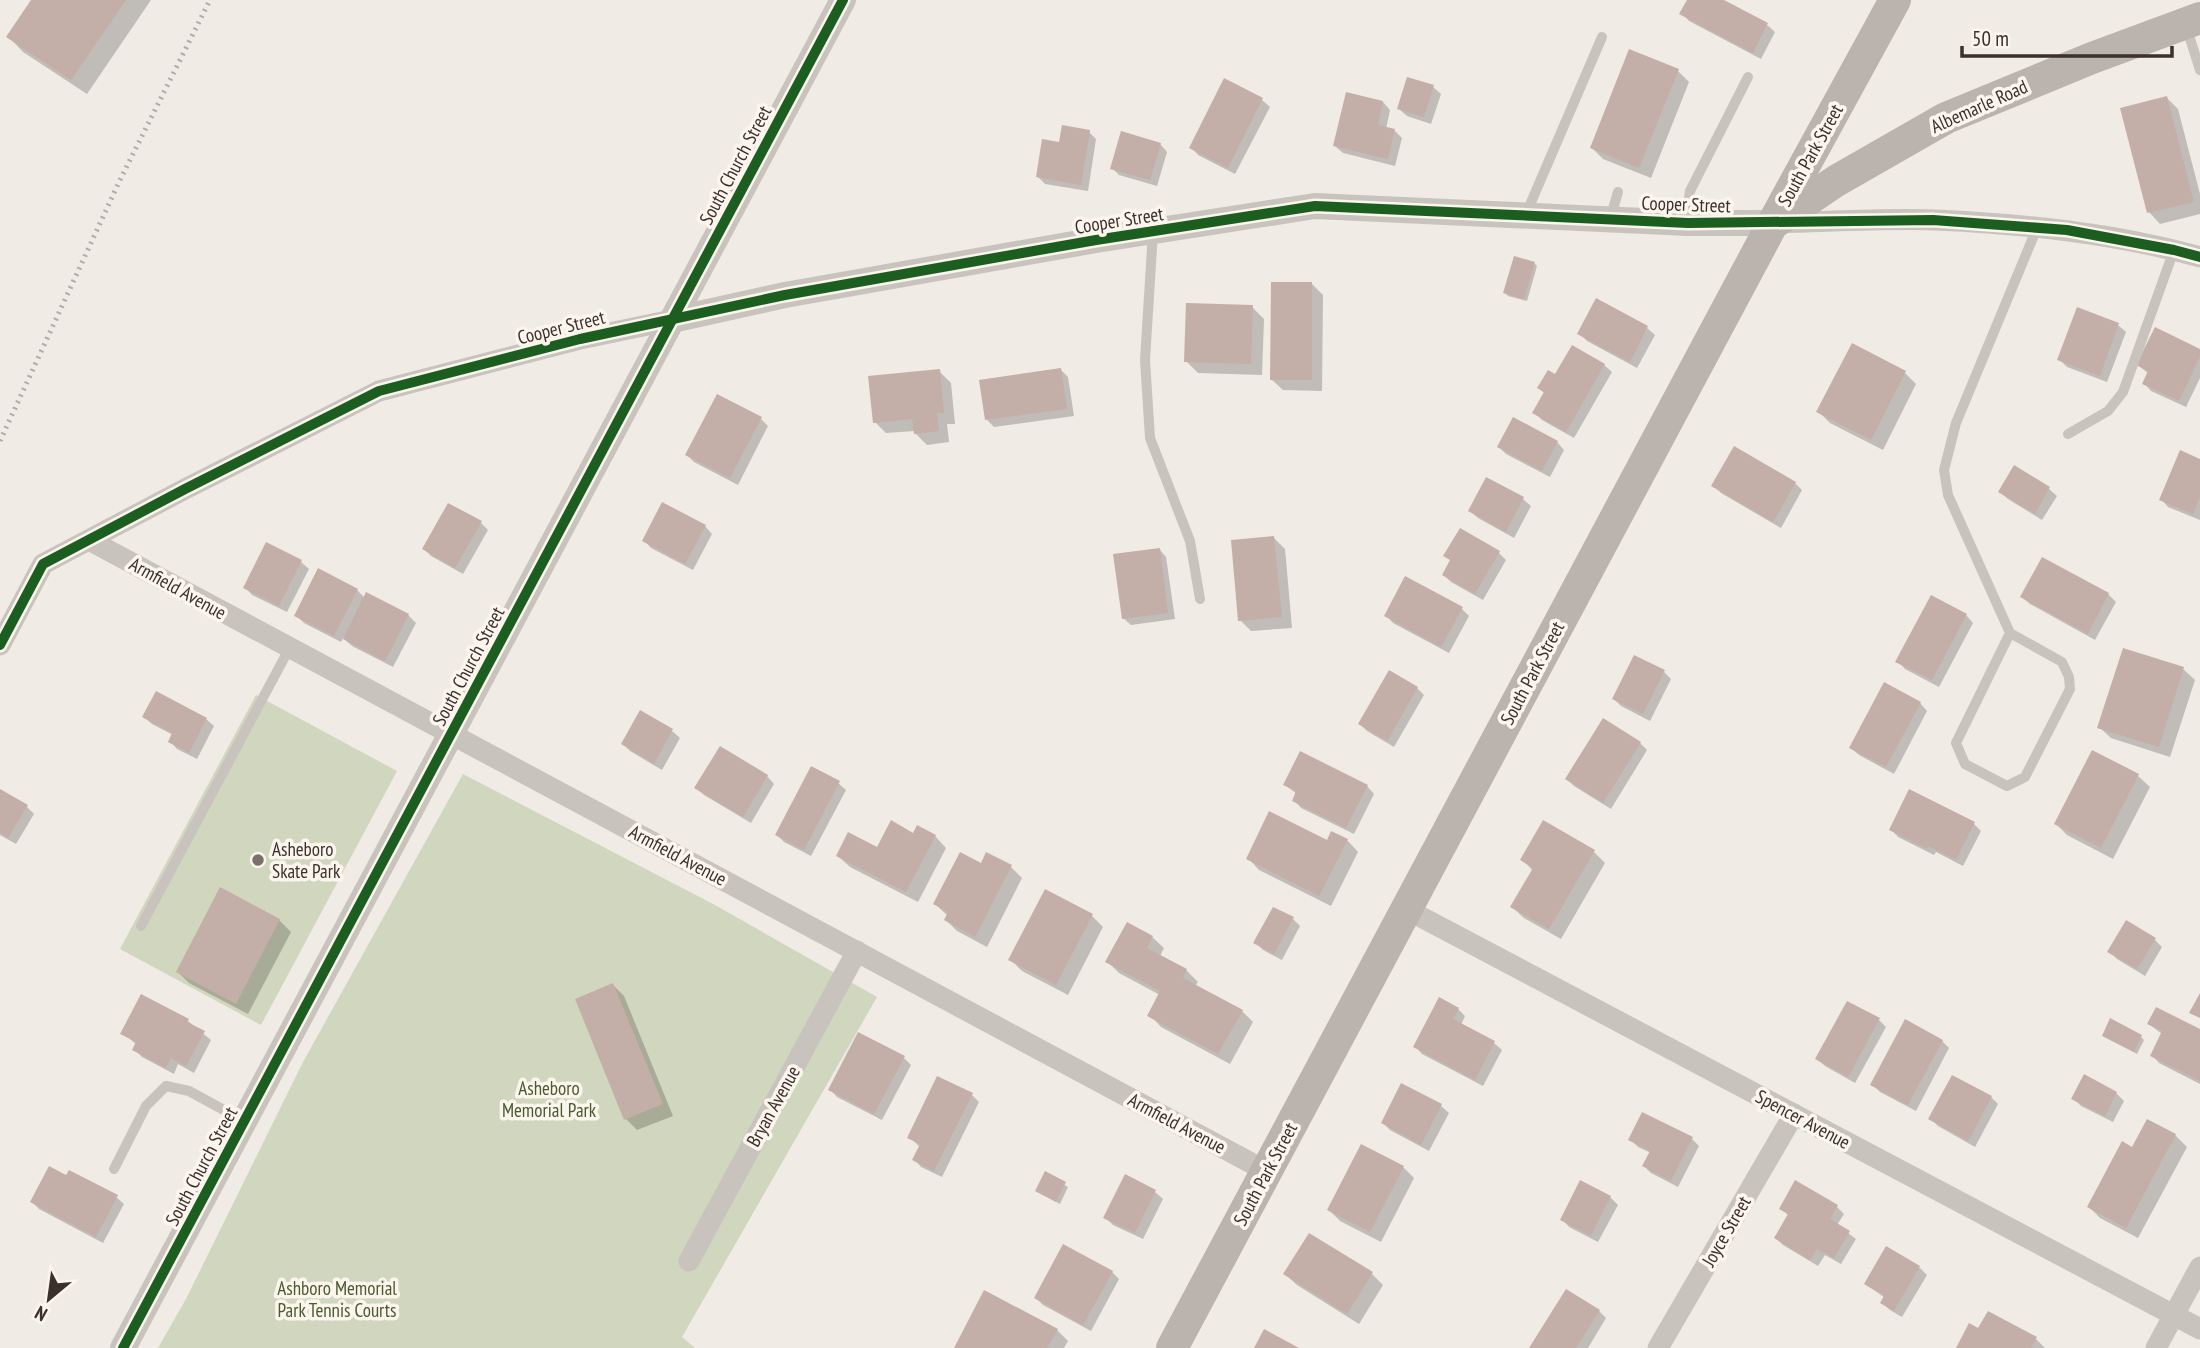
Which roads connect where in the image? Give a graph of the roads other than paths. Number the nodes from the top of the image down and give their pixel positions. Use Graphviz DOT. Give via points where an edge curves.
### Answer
graph roads {
  1 [pos="843,0"];
  2 [pos="1895,0"];
  3 [pos="2192,21"];
  4 [pos="1602,37"];
  5 [pos="2200,69"];
  6 [pos="1748,76"];
  7 [pos="1618,192"];
  8 [pos="1526,214"];
  9 [pos="1610,219"];
  10 [pos="1685,223"];
  11 [pos="1773,223"];
  12 [pos="2037,228"];
  13 [pos="1153,232"];
  14 [pos="2174,250"];
  15 [pos="2200,257"];
  16 [pos="672,320"];
  17 [pos="2067,434"];
  18 [pos="89,540"];
  19 [pos="1200,599"];
  20 [pos="2010,633"];
  21 [pos="0,645"];
  22 [pos="289,649"];
  23 [pos="451,734"];
  24 [pos="1406,909"];
  25 [pos="141,926"];
  26 [pos="857,951"];
  27 [pos="1794,1114"];
  28 [pos="244,1121"];
  29 [pos="114,1169"];
  30 [pos="1266,1171"];
  31 [pos="689,1261"];
  32 [pos="2200,1267"];
  33 [pos="2174,1315"];
  34 [pos="2200,1329"];
  35 [pos="123,1348"];
  36 [pos="1172,1348"];
  37 [pos="1658,1348"];
  38 [pos="2156,1348"];
  1 -- 16 [label="street, South Church Street"];
  2 -- 11 [label="main road, South Park Street"];
  3 -- 5 [label="lane"];
  3 -- 11 [label="main road, Albemarle Road" via="1946,118"];
  4 -- 8 [label="lane"];
  6 -- 10 [label="lane" via="1690,191"];
  7 -- 9 [label="lane"];
  8 -- 9 [label="street, Cooper Street"];
  8 -- 13 [label="street, Cooper Street" via="1315,206"];
  9 -- 10 [label="street, Cooper Street"];
  10 -- 11 [label="street, Cooper Street"];
  11 -- 12 [label="street, Cooper Street" via="1934,220"];
  11 -- 24 [label="main road, South Park Street"];
  12 -- 14 [label="street, Cooper Street"];
  12 -- 20 [label="lane" via="1956,423 1944,470 1948,495"];
  13 -- 16 [label="street, Cooper Street" via="785,295"];
  13 -- 19 [label="lane" via="1145,360 1150,438 1190,541"];
  14 -- 15 [label="street, Cooper Street"];
  14 -- 17 [label="lane" via="2123,392 2108,411"];
  16 -- 18 [label="street, Cooper Street" via="379,391"];
  16 -- 23 [label="street, South Church Street"];
  18 -- 21 [label="street, Cooper Street" via="43,564"];
  18 -- 22 [label="street, Armfield Avenue"];
  20 -- 20 [label="lane" via="2062,662 2070,689 2025,777 2007,786 1965,764 1956,743"];
  22 -- 23 [label="street, Armfield Avenue"];
  22 -- 25 [label="lane"];
  23 -- 26 [label="street, Armfield Avenue"];
  23 -- 28 [label="street, South Church Street"];
  24 -- 27 [label="street, Spencer Avenue"];
  24 -- 30 [label="main road, South Park Street"];
  26 -- 30 [label="street, Armfield Avenue"];
  26 -- 31 [label="street, Bryan Avenue"];
  27 -- 33 [label="street, Spencer Avenue"];
  27 -- 37 [label="street, Joyce Street"];
  28 -- 29 [label="lane" via="189,1091 166,1086 146,1106"];
  28 -- 35 [label="street, South Church Street"];
  30 -- 36 [label="main road, South Park Street"];
  32 -- 33 [label="street"];
  33 -- 34 [label="street, Spencer Avenue"];
  33 -- 38 [label="street"];
}
